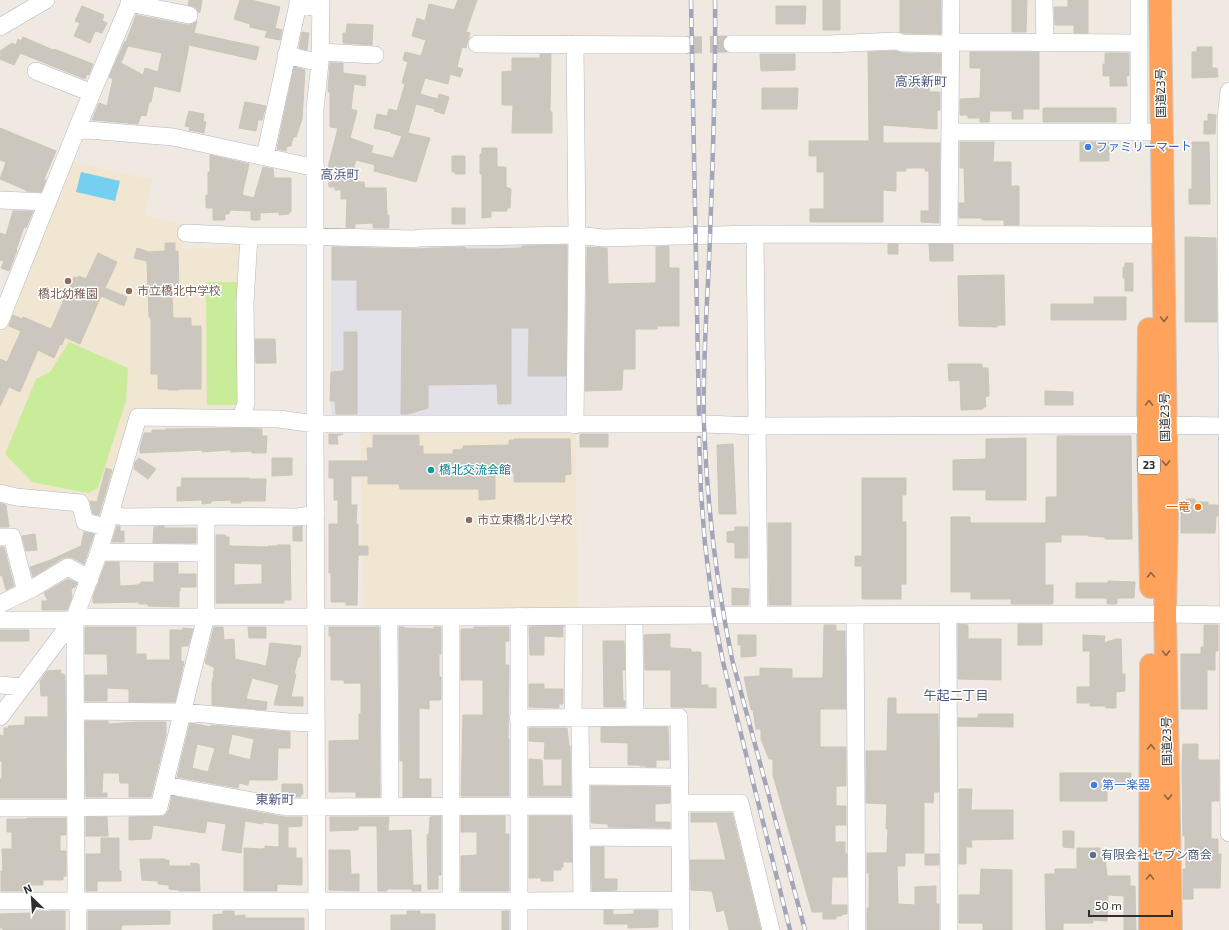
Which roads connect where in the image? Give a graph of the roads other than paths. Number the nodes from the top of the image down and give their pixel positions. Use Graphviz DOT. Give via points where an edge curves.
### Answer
graph roads {
  1 [pos="46,0"];
  2 [pos="951,0"];
  3 [pos="1044,0"];
  4 [pos="1139,0"];
  5 [pos="1148,0"];
  6 [pos="1160,0"];
  7 [pos="130,2"];
  8 [pos="321,4"];
  9 [pos="189,15"];
  10 [pos="0,27"];
  11 [pos="951,42"];
  12 [pos="1045,42"];
  13 [pos="1139,43"];
  14 [pos="477,44"];
  15 [pos="575,44"];
  16 [pos="732,44"];
  17 [pos="685,45"];
  18 [pos="286,55"];
  19 [pos="375,55"];
  20 [pos="321,58"];
  21 [pos="36,71"];
  22 [pos="1229,91"];
  23 [pos="92,92"];
  24 [pos="76,132"];
  25 [pos="950,132"];
  26 [pos="1144,132"];
  27 [pos="265,156"];
  28 [pos="316,168"];
  29 [pos="0,200"];
  30 [pos="48,202"];
  31 [pos="186,233"];
  32 [pos="755,234"];
  33 [pos="577,235"];
  34 [pos="949,235"];
  35 [pos="1150,235"];
  36 [pos="249,236"];
  37 [pos="315,236"];
  38 [pos="0,321"];
  39 [pos="1228,385"];
  40 [pos="241,418"];
  41 [pos="315,424"];
  42 [pos="575,425"];
  43 [pos="1157,425"];
  44 [pos="758,426"];
  45 [pos="1227,426"];
  46 [pos="0,493"];
  47 [pos="316,514"];
  48 [pos="206,516"];
  49 [pos="109,520"];
  50 [pos="0,537"];
  51 [pos="99,552"];
  52 [pos="206,553"];
  53 [pos="90,579"];
  54 [pos="26,591"];
  55 [pos="0,604"];
  56 [pos="1158,614"];
  57 [pos="759,615"];
  58 [pos="855,615"];
  59 [pos="948,615"];
  60 [pos="1228,615"];
  61 [pos="206,616"];
  62 [pos="316,616"];
  63 [pos="519,616"];
  64 [pos="574,616"];
  65 [pos="634,616"];
  66 [pos="389,617"];
  67 [pos="451,617"];
  68 [pos="74,618"];
  69 [pos="0,620"];
  70 [pos="0,685"];
  71 [pos="22,687"];
  72 [pos="75,711"];
  73 [pos="183,712"];
  74 [pos="0,717"];
  75 [pos="577,717"];
  76 [pos="635,717"];
  77 [pos="518,718"];
  78 [pos="315,723"];
  79 [pos="581,776"];
  80 [pos="680,777"];
  81 [pos="165,785"];
  82 [pos="680,802"];
  83 [pos="316,806"];
  84 [pos="581,806"];
  85 [pos="390,807"];
  86 [pos="451,807"];
  87 [pos="519,807"];
  88 [pos="0,808"];
  89 [pos="75,808"];
  90 [pos="1229,833"];
  91 [pos="582,837"];
  92 [pos="680,838"];
  93 [pos="681,900"];
  94 [pos="0,901"];
  95 [pos="316,901"];
  96 [pos="452,901"];
  97 [pos="582,901"];
  98 [pos="77,902"];
  99 [pos="519,902"];
  100 [pos="78,930"];
  101 [pos="317,930"];
  102 [pos="519,930"];
  103 [pos="681,930"];
  104 [pos="771,930"];
  105 [pos="857,930"];
  106 [pos="949,930"];
  107 [pos="1150,930"];
  108 [pos="1171,930"];
  1 -- 10 [label="street"];
  2 -- 11 [label="street"];
  3 -- 12 [label="street"];
  4 -- 13 [label="street"];
  5 -- 26 [label="highway, 国道23号 / 23"];
  6 -- 43 [label="highway, 国道23号 / 23, one-way"];
  7 -- 9 [label="street"];
  7 -- 23 [label="street"];
  8 -- 18 [label="street" via="298,4"];
  8 -- 20 [label="street"];
  11 -- 12 [label="street"];
  11 -- 16 [label="street"];
  11 -- 25 [label="street"];
  12 -- 13 [label="street"];
  13 -- 26 [label="street"];
  14 -- 15 [label="street"];
  15 -- 17 [label="street"];
  15 -- 33 [label="street"];
  18 -- 20 [label="street"];
  18 -- 27 [label="street"];
  19 -- 20 [label="street"];
  20 -- 28 [label="street" via="315,109"];
  21 -- 23 [label="street"];
  22 -- 39 [label="street" via="1226,137"];
  23 -- 24 [label="street"];
  24 -- 27 [label="street" via="88,130 173,137"];
  24 -- 30 [label="street"];
  25 -- 26 [label="street"];
  25 -- 34 [label="street"];
  26 -- 35 [label="highway, 国道23号 / 23"];
  27 -- 28 [label="street"];
  28 -- 37 [label="street"];
  29 -- 30 [label="street"];
  30 -- 38 [label="street"];
  31 -- 36 [label="street"];
  32 -- 33 [label="street" via="604,238"];
  32 -- 34 [label="street"];
  32 -- 44 [label="street"];
  33 -- 37 [label="street" via="416,238"];
  33 -- 42 [label="street"];
  34 -- 35 [label="street"];
  43 -- 35 [label="highway, 国道23号 / 23, one-way"];
  36 -- 37 [label="street"];
  36 -- 40 [label="street" via="245,302 246,403"];
  37 -- 41 [label="street"];
  39 -- 45 [label="street"];
  40 -- 41 [label="street" via="279,418"];
  40 -- 49 [label="street" via="138,417"];
  41 -- 42 [label="street"];
  41 -- 47 [label="street"];
  42 -- 44 [label="street"];
  43 -- 44 [label="street"];
  43 -- 45 [label="street"];
  43 -- 56 [label="highway, 国道23号 / 23" via="1167,517"];
  44 -- 57 [label="street"];
  45 -- 60 [label="street"];
  46 -- 49 [label="street" via="80,503 85,522"];
  47 -- 48 [label="street"];
  47 -- 62 [label="street"];
  48 -- 49 [label="street" via="123,517"];
  48 -- 52 [label="street"];
  49 -- 51 [label="street"];
  50 -- 54 [label="street" via="12,537"];
  51 -- 52 [label="street"];
  51 -- 53 [label="street"];
  52 -- 61 [label="street"];
  53 -- 54 [label="street" via="68,567"];
  53 -- 68 [label="street"];
  54 -- 55 [label="street"];
  56 -- 59 [label="street"];
  56 -- 60 [label="street"];
  107 -- 56 [label="highway, 国道23号 / 23, one-way"];
  56 -- 108 [label="highway, 国道23号 / 23, one-way"];
  57 -- 58 [label="street"];
  57 -- 65 [label="street"];
  58 -- 59 [label="street"];
  58 -- 105 [label="street"];
  59 -- 106 [label="street"];
  60 -- 90 [label="street"];
  61 -- 62 [label="street"];
  61 -- 68 [label="street"];
  61 -- 73 [label="street"];
  62 -- 66 [label="street"];
  62 -- 78 [label="street"];
  63 -- 64 [label="street"];
  63 -- 67 [label="street"];
  63 -- 77 [label="street"];
  64 -- 65 [label="street"];
  64 -- 75 [label="street"];
  65 -- 76 [label="street"];
  66 -- 67 [label="street"];
  66 -- 85 [label="street"];
  67 -- 86 [label="street"];
  68 -- 69 [label="street"];
  68 -- 71 [label="street"];
  68 -- 72 [label="street"];
  70 -- 71 [label="street"];
  71 -- 74 [label="street"];
  72 -- 73 [label="street"];
  72 -- 89 [label="street"];
  73 -- 78 [label="street"];
  73 -- 81 [label="street"];
  75 -- 76 [label="street"];
  75 -- 77 [label="street"];
  75 -- 79 [label="street"];
  76 -- 80 [label="street" via="679,717"];
  77 -- 87 [label="street"];
  78 -- 83 [label="street"];
  79 -- 80 [label="street"];
  79 -- 84 [label="street"];
  80 -- 82 [label="street"];
  81 -- 83 [label="street" via="286,807"];
  81 -- 89 [label="street" via="159,807"];
  82 -- 92 [label="street"];
  82 -- 104 [label="street" via="740,803"];
  83 -- 85 [label="street"];
  83 -- 95 [label="street"];
  84 -- 87 [label="street"];
  84 -- 91 [label="street"];
  85 -- 86 [label="street"];
  86 -- 87 [label="street"];
  86 -- 96 [label="street"];
  87 -- 99 [label="street"];
  88 -- 89 [label="street"];
  89 -- 98 [label="street"];
  91 -- 92 [label="street"];
  91 -- 97 [label="street"];
  92 -- 93 [label="street"];
  93 -- 97 [label="street"];
  93 -- 103 [label="street"];
  94 -- 98 [label="street"];
  95 -- 96 [label="street"];
  95 -- 98 [label="street"];
  95 -- 101 [label="street"];
  96 -- 99 [label="street"];
  97 -- 99 [label="street"];
  98 -- 100 [label="street"];
  99 -- 102 [label="street"];
}
